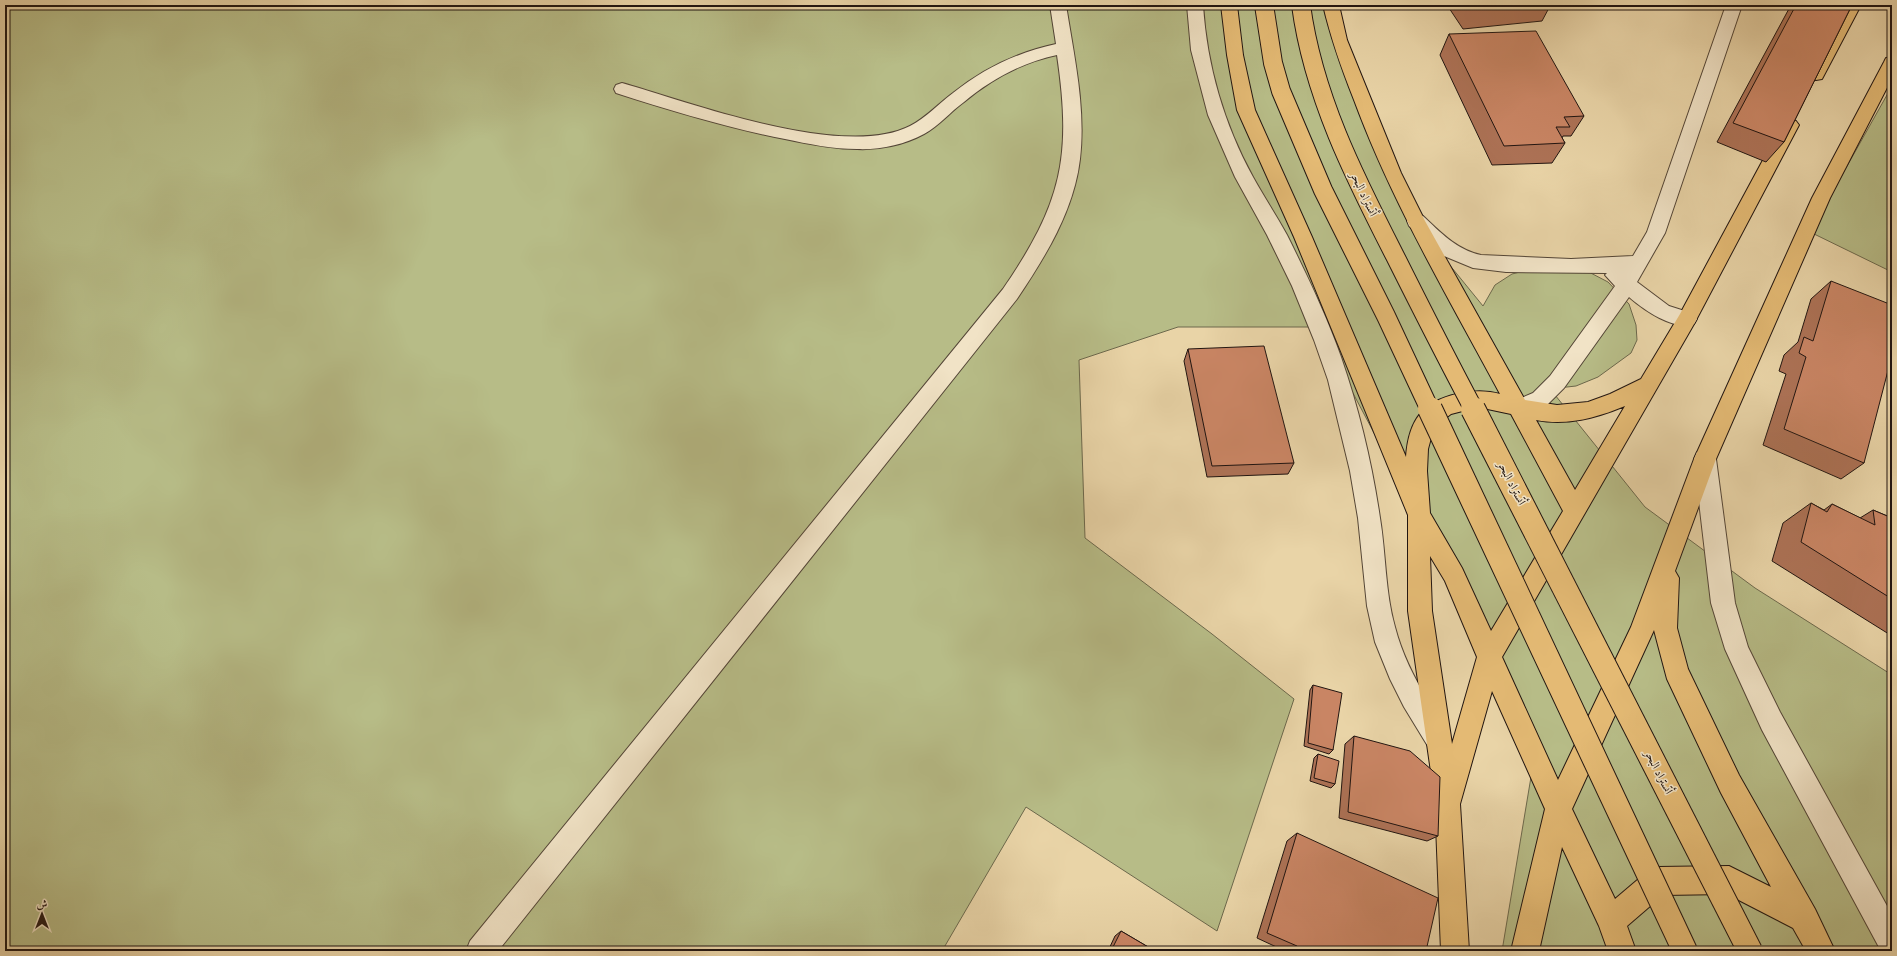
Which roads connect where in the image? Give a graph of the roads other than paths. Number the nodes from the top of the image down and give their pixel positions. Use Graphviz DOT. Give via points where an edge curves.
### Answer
graph roads {
  1 [pos="1058,5"];
  2 [pos="1195,5"];
  3 [pos="1229,5"];
  4 [pos="1264,5"];
  5 [pos="1301,5"];
  6 [pos="1331,5"];
  7 [pos="1734,5"];
  8 [pos="1853,5"];
  9 [pos="1064,48"];
  10 [pos="1892,62"];
  11 [pos="622,89"];
  12 [pos="1809,89"];
  13 [pos="1798,110"];
  14 [pos="1416,221"];
  15 [pos="1638,263"];
  16 [pos="1600,266"];
  17 [pos="1627,284"];
  18 [pos="1687,319"];
  19 [pos="1650,384"];
  20 [pos="1519,408"];
  21 [pos="1705,458"];
  22 [pos="1574,510"];
  23 [pos="1419,515"];
  24 [pos="1668,558"];
  25 [pos="1490,654"];
  26 [pos="1438,739"];
  27 [pos="1447,804"];
  28 [pos="1558,809"];
  29 [pos="1805,919"];
  30 [pos="1611,921"];
  31 [pos="1892,943"];
  32 [pos="480,951"];
  33 [pos="1455,951"];
  34 [pos="1525,951"];
  35 [pos="1622,951"];
  36 [pos="1685,951"];
  37 [pos="1750,951"];
  38 [pos="1821,951"];
  1 -- 9 [label="street"];
  2 -- 26 [label="street" via="1198,46 1212,103 1244,177 1290,261 1331,357 1347,410 1365,488 1382,625 1394,663 1413,701"];
  3 -- 23 [label="highway" via="1235,55 1246,110 1303,237"];
  4 -- 36 [label="highway, bridge" via="1273,63 1281,91 1323,190 1386,316"];
  5 -- 37 [label="highway, أتستراد البحر, bridge" via="1306,44 1326,109 1374,216"];
  6 -- 14 [label="highway" via="1339,40 1376,136"];
  7 -- 15 [label="street" via="1656,233"];
  8 -- 12 [label="highway"];
  9 -- 11 [label="street" via="1032,56 994,73 961,94 932,119 909,134 866,143 829,141 741,124"];
  9 -- 32 [label="street" via="1073,114 1071,164 1057,216 1028,268 1010,294"];
  10 -- 21 [label="highway" via="1821,198"];
  13 -- 18 [label="highway"];
  14 -- 16 [label="street" via="1445,247 1478,262"];
  14 -- 20 [label="highway"];
  15 -- 16 [label="street"];
  15 -- 17 [label="street"];
  16 -- 17 [label="street"];
  17 -- 18 [label="street" via="1662,311"];
  17 -- 20 [label="street" via="1557,382 1540,398"];
  18 -- 19 [label="highway"];
  19 -- 20 [label="highway" via="1593,410 1568,414"];
  19 -- 22 [label="highway"];
  20 -- 22 [label="highway"];
  20 -- 23 [label="highway" via="1474,398 1451,404 1436,413 1423,426 1415,460"];
  21 -- 24 [label="highway"];
  21 -- 31 [label="street" via="1723,603 1737,649 1771,721"];
  22 -- 25 [label="highway"];
  23 -- 25 [label="highway" via="1454,575"];
  23 -- 26 [label="highway" via="1420,611"];
  24 -- 28 [label="highway" via="1642,629"];
  24 -- 29 [label="highway" via="1665,628 1676,671 1730,784"];
  25 -- 27 [label="highway"];
  25 -- 28 [label="highway"];
  26 -- 27 [label="highway"];
  27 -- 33 [label="highway"];
  28 -- 30 [label="highway"];
  28 -- 34 [label="highway"];
  29 -- 30 [label="highway" via="1729,880 1658,881"];
  29 -- 38 [label="highway"];
  30 -- 35 [label="highway"];
}
